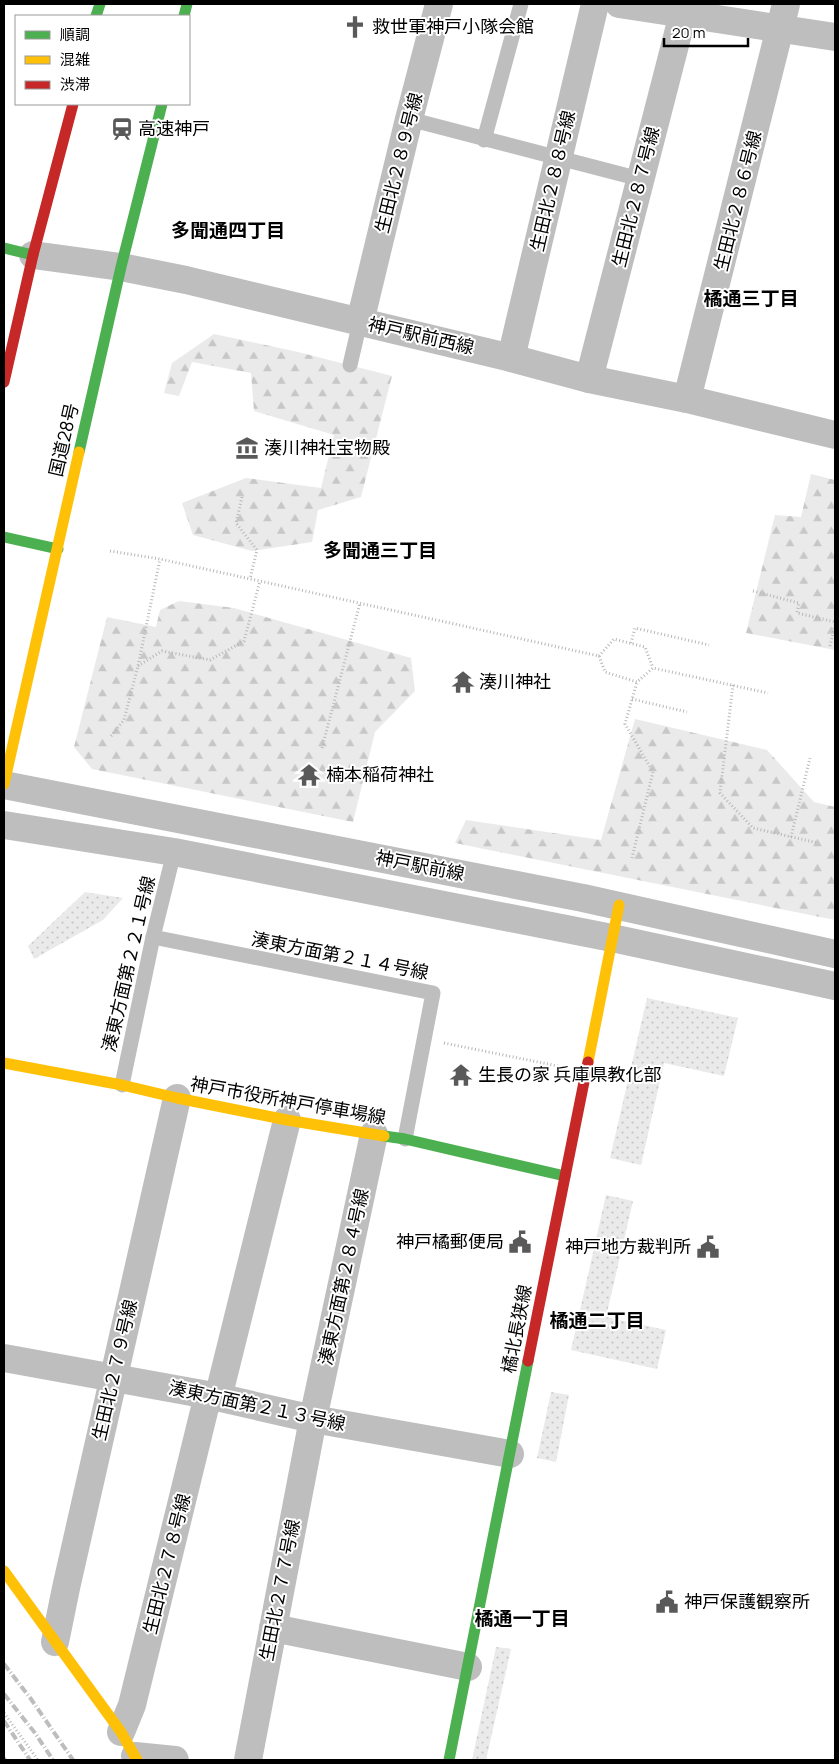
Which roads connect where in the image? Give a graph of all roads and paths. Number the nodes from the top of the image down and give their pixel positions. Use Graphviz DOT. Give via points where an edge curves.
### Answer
graph roads {
  1 [pos="438,4"];
  2 [pos="520,4"];
  3 [pos="595,4"];
  4 [pos="619,4"];
  5 [pos="683,14"];
  6 [pos="783,16"];
  7 [pos="835,37"];
  8 [pos="73,105"];
  9 [pos="162,105"];
  10 [pos="408,120"];
  11 [pos="484,140"];
  12 [pos="558,159"];
  13 [pos="640,179"];
  14 [pos="4,248"];
  15 [pos="32,255"];
  16 [pos="121,267"];
  17 [pos="360,322"];
  18 [pos="512,358"];
  19 [pos="350,365"];
  20 [pos="589,379"];
  21 [pos="4,382"];
  22 [pos="687,399"];
  23 [pos="835,435"];
  24 [pos="242,498"];
  25 [pos="4,537"];
  26 [pos="58,549"];
  27 [pos="110,551"];
  28 [pos="160,559"];
  29 [pos="250,579"];
  30 [pos="260,581"];
  31 [pos="753,592"];
  32 [pos="360,603"];
  33 [pos="835,624"];
  34 [pos="661,629"];
  35 [pos="660,634"];
  36 [pos="631,643"];
  37 [pos="709,645"];
  38 [pos="830,646"];
  39 [pos="599,656"];
  40 [pos="138,666"];
  41 [pos="652,668"];
  42 [pos="637,682"];
  43 [pos="733,685"];
  44 [pos="768,692"];
  45 [pos="632,699"];
  46 [pos="687,712"];
  47 [pos="124,720"];
  48 [pos="128,722"];
  49 [pos="110,736"];
  50 [pos="322,748"];
  51 [pos="810,758"];
  52 [pos="4,785"];
  53 [pos="4,824"];
  54 [pos="791,837"];
  55 [pos="818,843"];
  56 [pos="174,852"];
  57 [pos="632,858"];
  58 [pos="619,905"];
  59 [pos="153,937"];
  60 [pos="612,938"];
  61 [pos="835,954"];
  62 [pos="835,986"];
  63 [pos="424,1039"];
  64 [pos="4,1063"];
  65 [pos="586,1072"];
  66 [pos="122,1085"];
  67 [pos="177,1098"];
  68 [pos="287,1120"];
  69 [pos="374,1134"];
  70 [pos="405,1139"];
  71 [pos="564,1176"];
  72 [pos="4,1358"];
  73 [pos="113,1378"];
  74 [pos="213,1396"];
  75 [pos="313,1419"];
  76 [pos="510,1454"];
  77 [pos="4,1571"];
  78 [pos="273,1628"];
  79 [pos="55,1642"];
  80 [pos="468,1667"];
  81 [pos="4,1713"];
  82 [pos="120,1732"];
  83 [pos="136,1758"];
  84 [pos="38,1760"];
  85 [pos="175,1760"];
  86 [pos="248,1760"];
  87 [pos="449,1760"];
  1 -- 10 [label="street, 生田北２８９号線"];
  2 -- 11 [label="lane"];
  3 -- 12 [label="street, 生田北２８８号線"];
  4 -- 5 [label="street"];
  5 -- 6 [label="street"];
  5 -- 13 [label="street, 生田北２８７号線"];
  6 -- 7 [label="street"];
  6 -- 22 [label="street, 生田北２８６号線"];
  8 -- 15 [label="main road"];
  9 -- 16 [label="main road, 国道28号"];
  10 -- 11 [label="lane"];
  10 -- 17 [label="street, 生田北２８９号線"];
  11 -- 12 [label="lane"];
  12 -- 13 [label="lane"];
  12 -- 18 [label="street, 生田北２８８号線"];
  13 -- 20 [label="street, 生田北２８７号線"];
  14 -- 15 [label="main road, 神戸駅前西線"];
  15 -- 16 [label="street, 神戸駅前西線"];
  15 -- 21 [label="main road"];
  16 -- 17 [label="street, 神戸駅前西線"];
  16 -- 26 [label="main road, 国道28号"];
  17 -- 18 [label="street, 神戸駅前西線"];
  17 -- 19 [label="lane"];
  18 -- 20 [label="street, 神戸駅前西線"];
  20 -- 22 [label="street, 神戸駅前西線"];
  22 -- 23 [label="street, 神戸駅前西線"];
  24 -- 29 [label="path" via="236,523 258,550"];
  25 -- 26 [label="main road"];
  26 -- 52 [label="main road, 国道28号"];
  27 -- 28 [label="path"];
  28 -- 29 [label="path"];
  28 -- 40 [label="path"];
  29 -- 30 [label="path"];
  30 -- 32 [label="path"];
  30 -- 40 [label="path" via="244,641 210,660 162,651"];
  31 -- 33 [label="path" via="800,602 797,613"];
  32 -- 39 [label="path"];
  32 -- 50 [label="path"];
  33 -- 38 [label="path"];
  34 -- 35 [label="path"];
  35 -- 36 [label="path" via="635,628"];
  35 -- 37 [label="path"];
  36 -- 39 [label="path" via="614,639"];
  36 -- 41 [label="path" via="646,647"];
  39 -- 42 [label="path" via="605,672"];
  40 -- 47 [label="path"];
  41 -- 42 [label="path"];
  41 -- 43 [label="path"];
  42 -- 45 [label="path"];
  43 -- 44 [label="path"];
  43 -- 54 [label="path" via="720,793 753,828"];
  45 -- 46 [label="path"];
  45 -- 57 [label="path" via="625,724 653,772"];
  47 -- 48 [label="path"];
  47 -- 49 [label="path"];
  51 -- 54 [label="path"];
  52 -- 58 [label="street, 神戸駅前線"];
  53 -- 56 [label="street, 神戸駅前線"];
  54 -- 55 [label="path"];
  56 -- 59 [label="lane, 湊東方面第２２１号線"];
  56 -- 60 [label="street, 神戸駅前線"];
  58 -- 60 [label="main road, 橘北長狭線"];
  58 -- 61 [label="street, 神戸駅前線"];
  59 -- 63 [label="lane, 湊東方面第２１４号線" via="433,994"];
  59 -- 66 [label="lane, 湊東方面第２２１号線"];
  60 -- 62 [label="street, 神戸駅前線"];
  60 -- 65 [label="main road, 橘北長狭線"];
  63 -- 65 [label="path"];
  63 -- 70 [label="lane, 湊東方面第２１４号線"];
  64 -- 66 [label="main road, 神戸市役所神戸停車場線"];
  65 -- 71 [label="main road, 橘北長狭線"];
  66 -- 67 [label="main road, 神戸市役所神戸停車場線"];
  67 -- 68 [label="main road, 神戸市役所神戸停車場線"];
  67 -- 73 [label="street, 生田北２７９号線"];
  68 -- 69 [label="main road, 神戸市役所神戸停車場線"];
  68 -- 74 [label="street, 生田北２７８号線"];
  69 -- 70 [label="main road, 神戸市役所神戸停車場線"];
  69 -- 75 [label="street, 湊東方面第２８４号線"];
  70 -- 71 [label="main road, 神戸市役所神戸停車場線"];
  71 -- 76 [label="main road, 橘北長狭線"];
  72 -- 73 [label="street, 湊東方面第２１３号線"];
  73 -- 74 [label="street, 湊東方面第２１３号線"];
  73 -- 79 [label="street, 生田北２７９号線"];
  74 -- 75 [label="street, 湊東方面第２１３号線"];
  74 -- 82 [label="street, 生田北２７８号線" via="132,1704"];
  75 -- 76 [label="street, 湊東方面第２１３号線"];
  75 -- 78 [label="street, 生田北２７７号線"];
  76 -- 80 [label="main road, 橘北長狭線"];
  77 -- 79 [label="main road"];
  78 -- 80 [label="street"];
  78 -- 86 [label="street, 生田北２７７号線"];
  79 -- 82 [label="main road"];
  80 -- 87 [label="main road, 橘北長狭線"];
  81 -- 84 [label="path"];
  82 -- 83 [label="main road"];
  83 -- 85 [label="street"];
}
